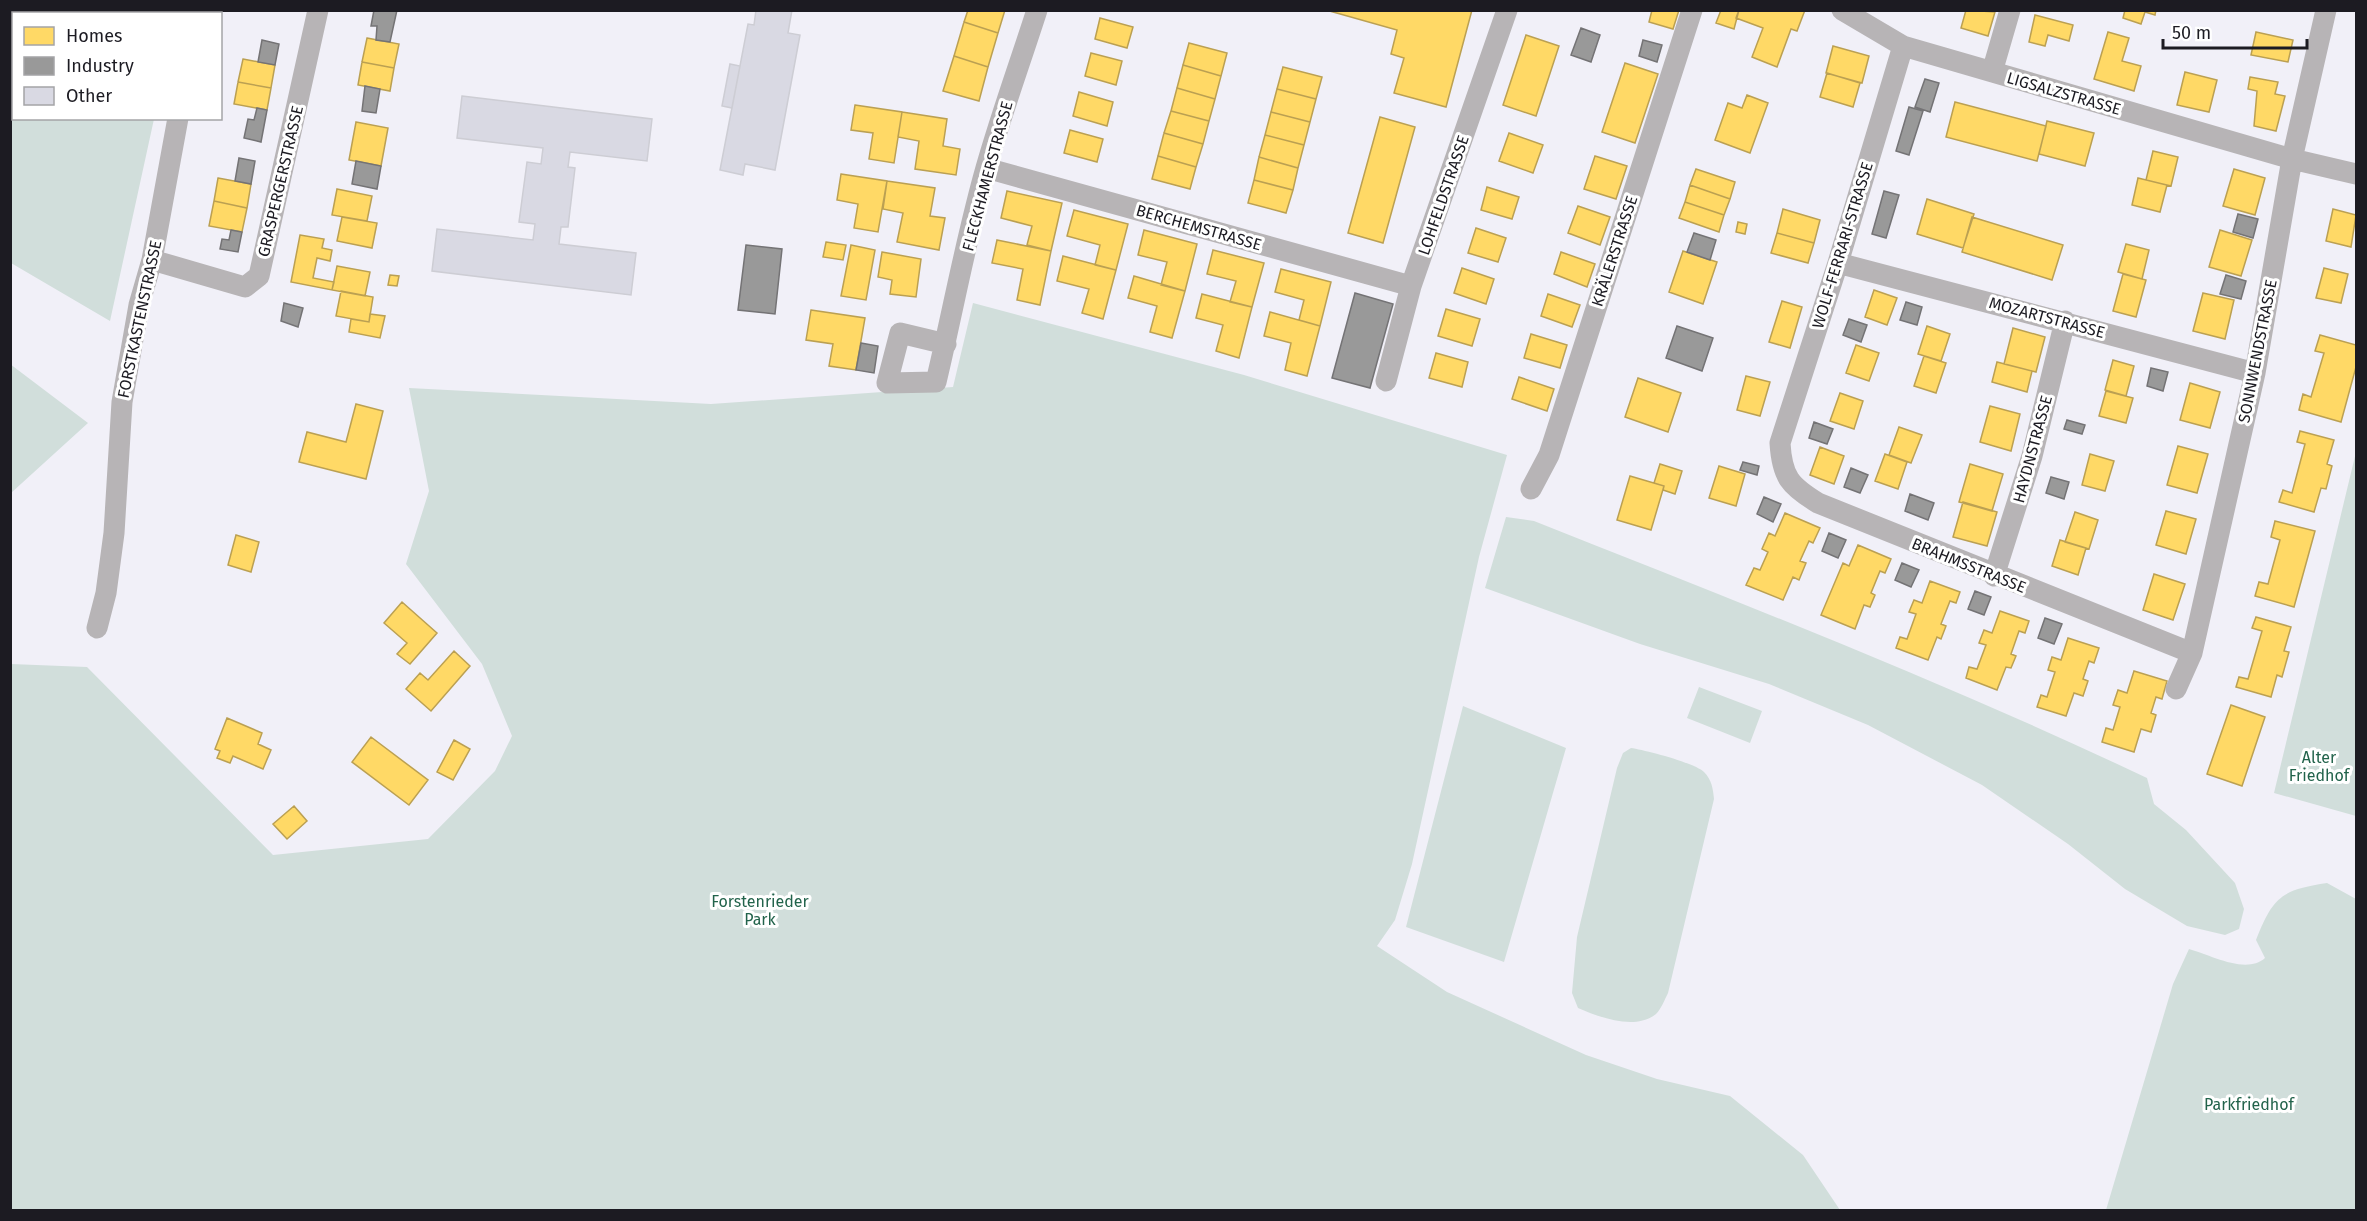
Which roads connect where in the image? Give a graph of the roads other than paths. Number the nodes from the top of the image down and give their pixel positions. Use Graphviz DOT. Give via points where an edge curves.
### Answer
graph roads {
  1 [pos="318,10"];
  2 [pos="1037,10"];
  3 [pos="1507,10"];
  4 [pos="1692,10"];
  5 [pos="1842,10"];
  6 [pos="2010,10"];
  7 [pos="2326,10"];
  8 [pos="1903,46"];
  9 [pos="1992,72"];
  10 [pos="178,120"];
  11 [pos="2292,159"];
  12 [pos="986,168"];
  13 [pos="2356,174"];
  14 [pos="152,260"];
  15 [pos="1838,263"];
  16 [pos="1411,286"];
  17 [pos="2065,321"];
  18 [pos="946,344"];
  19 [pos="2255,373"];
  20 [pos="1386,381"];
  21 [pos="1780,443"];
  22 [pos="1531,489"];
  23 [pos="1994,576"];
  24 [pos="97,628"];
  25 [pos="2192,653"];
  26 [pos="2176,689"];
  1 -- 14 [label="street, GRASPERGERSTRASSE" via="259,276 244,286"];
  2 -- 12 [label="street, FLECKHAMERSTRASSE"];
  3 -- 16 [label="street, LOHFELDSTRASSE"];
  4 -- 22 [label="street, KRÄLERSTRASSE" via="1549,455"];
  5 -- 8 [label="street, LIGSALZSTRASSE"];
  6 -- 9 [label="street"];
  7 -- 11 [label="street, SONNWENDSTRASSE"];
  8 -- 9 [label="street, LIGSALZSTRASSE"];
  8 -- 15 [label="street, WOLF-FERRARI-STRASSE"];
  9 -- 11 [label="street, LIGSALZSTRASSE"];
  10 -- 14 [label="street, FORSTKASTENSTRASSE"];
  11 -- 13 [label="street, LIGSALZSTRASSE"];
  11 -- 19 [label="street, SONNWENDSTRASSE"];
  12 -- 16 [label="street, BERCHEMSTRASSE"];
  12 -- 18 [label="street, FLECKHAMERSTRASSE"];
  14 -- 24 [label="street, FORSTKASTENSTRASSE" via="139,305 122,402 114,533"];
  15 -- 17 [label="street, MOZARTSTRASSE"];
  15 -- 21 [label="street, WOLF-FERRARI-STRASSE"];
  16 -- 20 [label="street, LOHFELDSTRASSE"];
  17 -- 19 [label="street, MOZARTSTRASSE"];
  17 -- 23 [label="street, HAYDNSTRASSE" via="2032,456"];
  19 -- 25 [label="street, SONNWENDSTRASSE"];
  21 -- 23 [label="street, BRAHMSSTRASSE" via="1782,467 1794,489 1818,503"];
  23 -- 25 [label="street, BRAHMSSTRASSE"];
  25 -- 26 [label="street, SONNWENDSTRASSE"];
}
